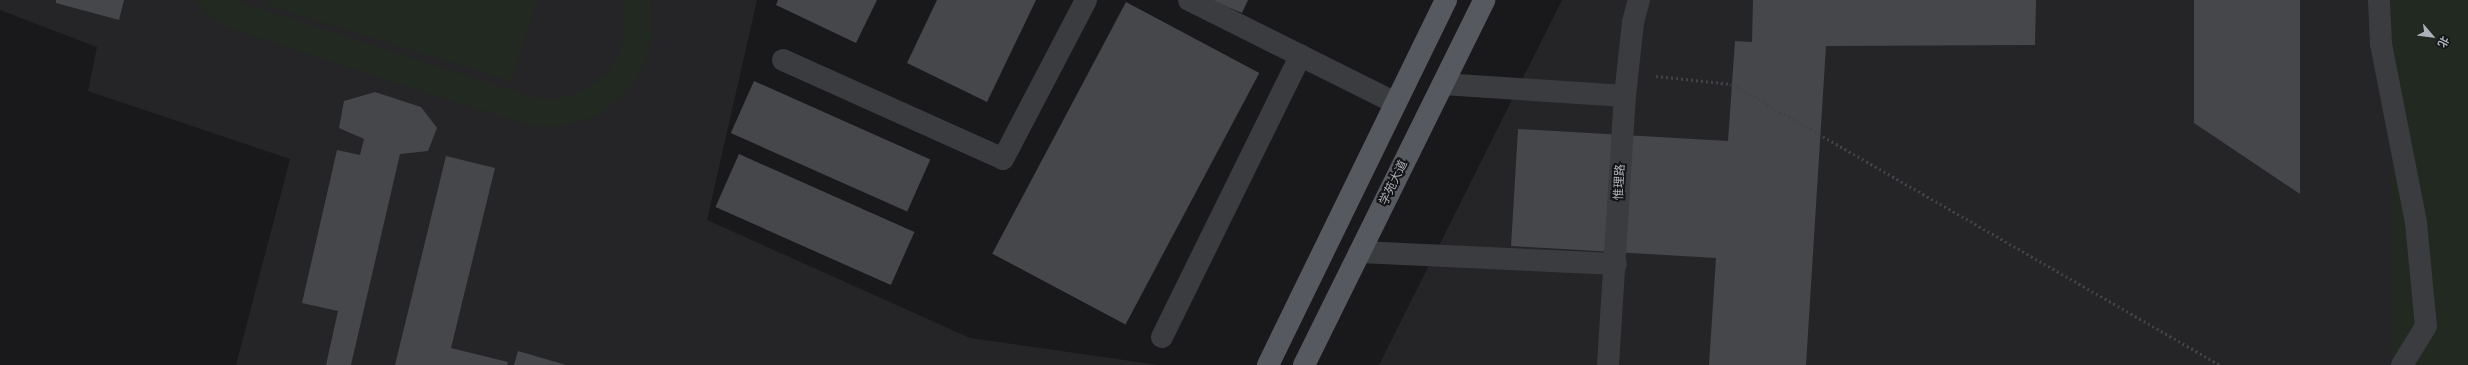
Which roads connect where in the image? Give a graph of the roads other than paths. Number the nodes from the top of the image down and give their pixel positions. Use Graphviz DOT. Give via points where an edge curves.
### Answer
graph roads {
  1 [pos="1086,0"];
  2 [pos="1189,0"];
  3 [pos="1446,0"];
  4 [pos="1484,0"];
  5 [pos="1640,0"];
  6 [pos="2379,0"];
  7 [pos="1301,55"];
  8 [pos="783,60"];
  9 [pos="1443,84"];
  10 [pos="1624,96"];
  11 [pos="1396,103"];
  12 [pos="1360,252"];
  13 [pos="1616,264"];
  14 [pos="1162,337"];
  15 [pos="1268,365"];
  16 [pos="1304,365"];
  17 [pos="1608,365"];
  18 [pos="2402,365"];
  1 -- 8 [label="street" via="1003,159"];
  2 -- 7 [label="street"];
  3 -- 11 [label="main road"];
  4 -- 9 [label="main road, 学苑大道"];
  5 -- 10 [label="street, 惟理路" via="1633,22"];
  6 -- 18 [label="street" via="2381,44 2416,223 2426,326"];
  7 -- 11 [label="street"];
  7 -- 14 [label="street"];
  9 -- 10 [label="street"];
  9 -- 12 [label="main road, 学苑大道"];
  10 -- 13 [label="street, 惟理路"];
  11 -- 15 [label="main road"];
  12 -- 13 [label="street"];
  12 -- 16 [label="main road, 学苑大道"];
  13 -- 17 [label="street, 惟理路"];
}
